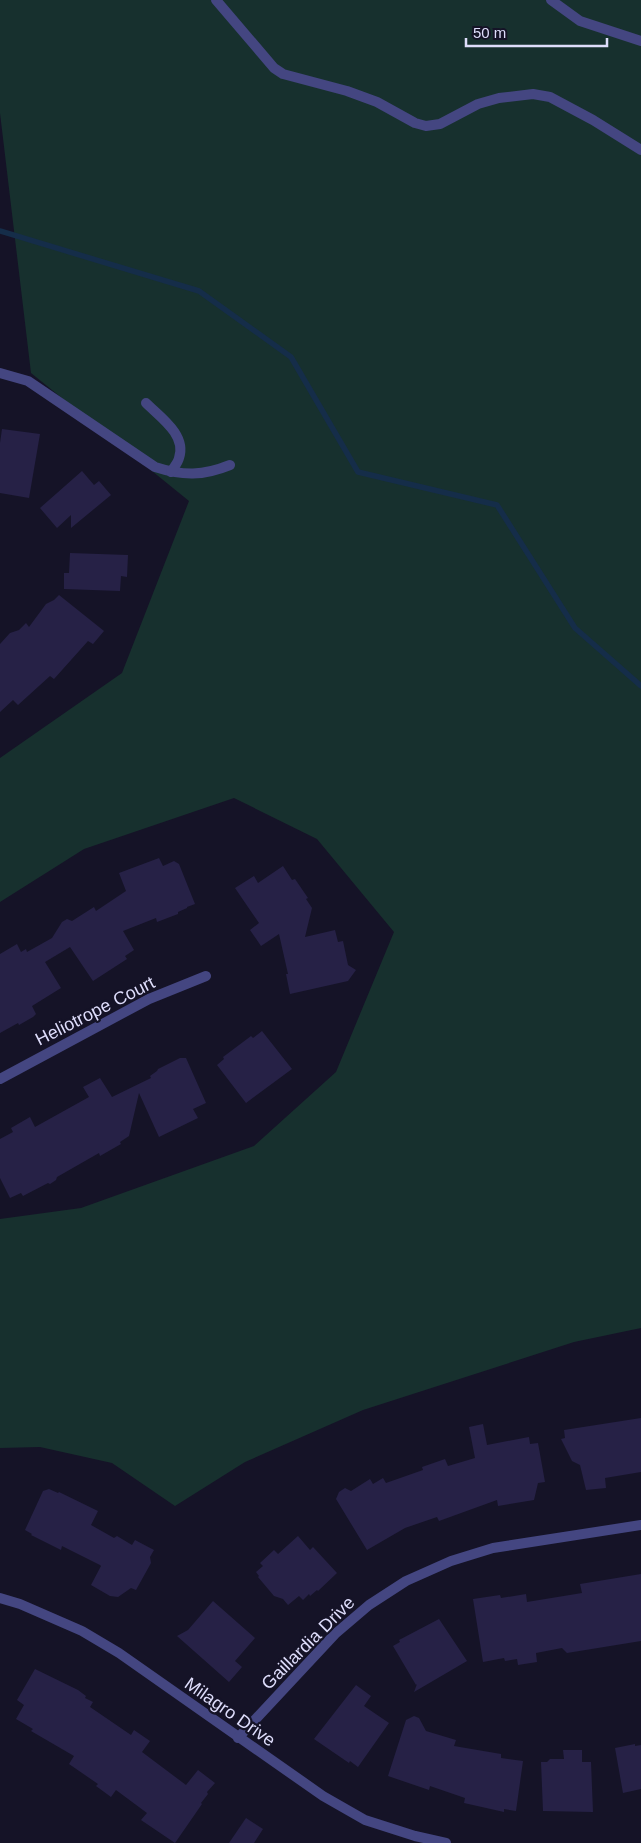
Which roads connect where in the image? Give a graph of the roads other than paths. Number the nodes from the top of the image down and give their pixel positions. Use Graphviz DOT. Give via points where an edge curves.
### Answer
graph roads {
  1 [pos="216,0"];
  2 [pos="552,0"];
  3 [pos="641,40"];
  4 [pos="641,150"];
  5 [pos="0,372"];
  6 [pos="146,403"];
  7 [pos="230,465"];
  8 [pos="171,472"];
  9 [pos="206,976"];
  10 [pos="0,1079"];
  11 [pos="641,1524"];
  12 [pos="0,1598"];
  13 [pos="238,1738"];
  14 [pos="446,1843"];
  1 -- 4 [label="street" via="274,68 283,74 347,91 376,102 415,124 440,124 478,104 533,94 550,97"];
  2 -- 3 [label="street" via="580,21"];
  5 -- 8 [label="street" via="28,381 155,467"];
  6 -- 8 [label="street" via="177,434 180,458"];
  7 -- 8 [label="street" via="196,474"];
  9 -- 10 [label="street, Heliotrope Court" via="149,999"];
  11 -- 13 [label="street, Gaillardia Drive" via="493,1548 451,1561 406,1581 369,1605 335,1634"];
  12 -- 13 [label="street, Milagro Drive" via="82,1631 112,1648"];
  13 -- 14 [label="street, Milagro Drive" via="323,1796 365,1820"];
}
